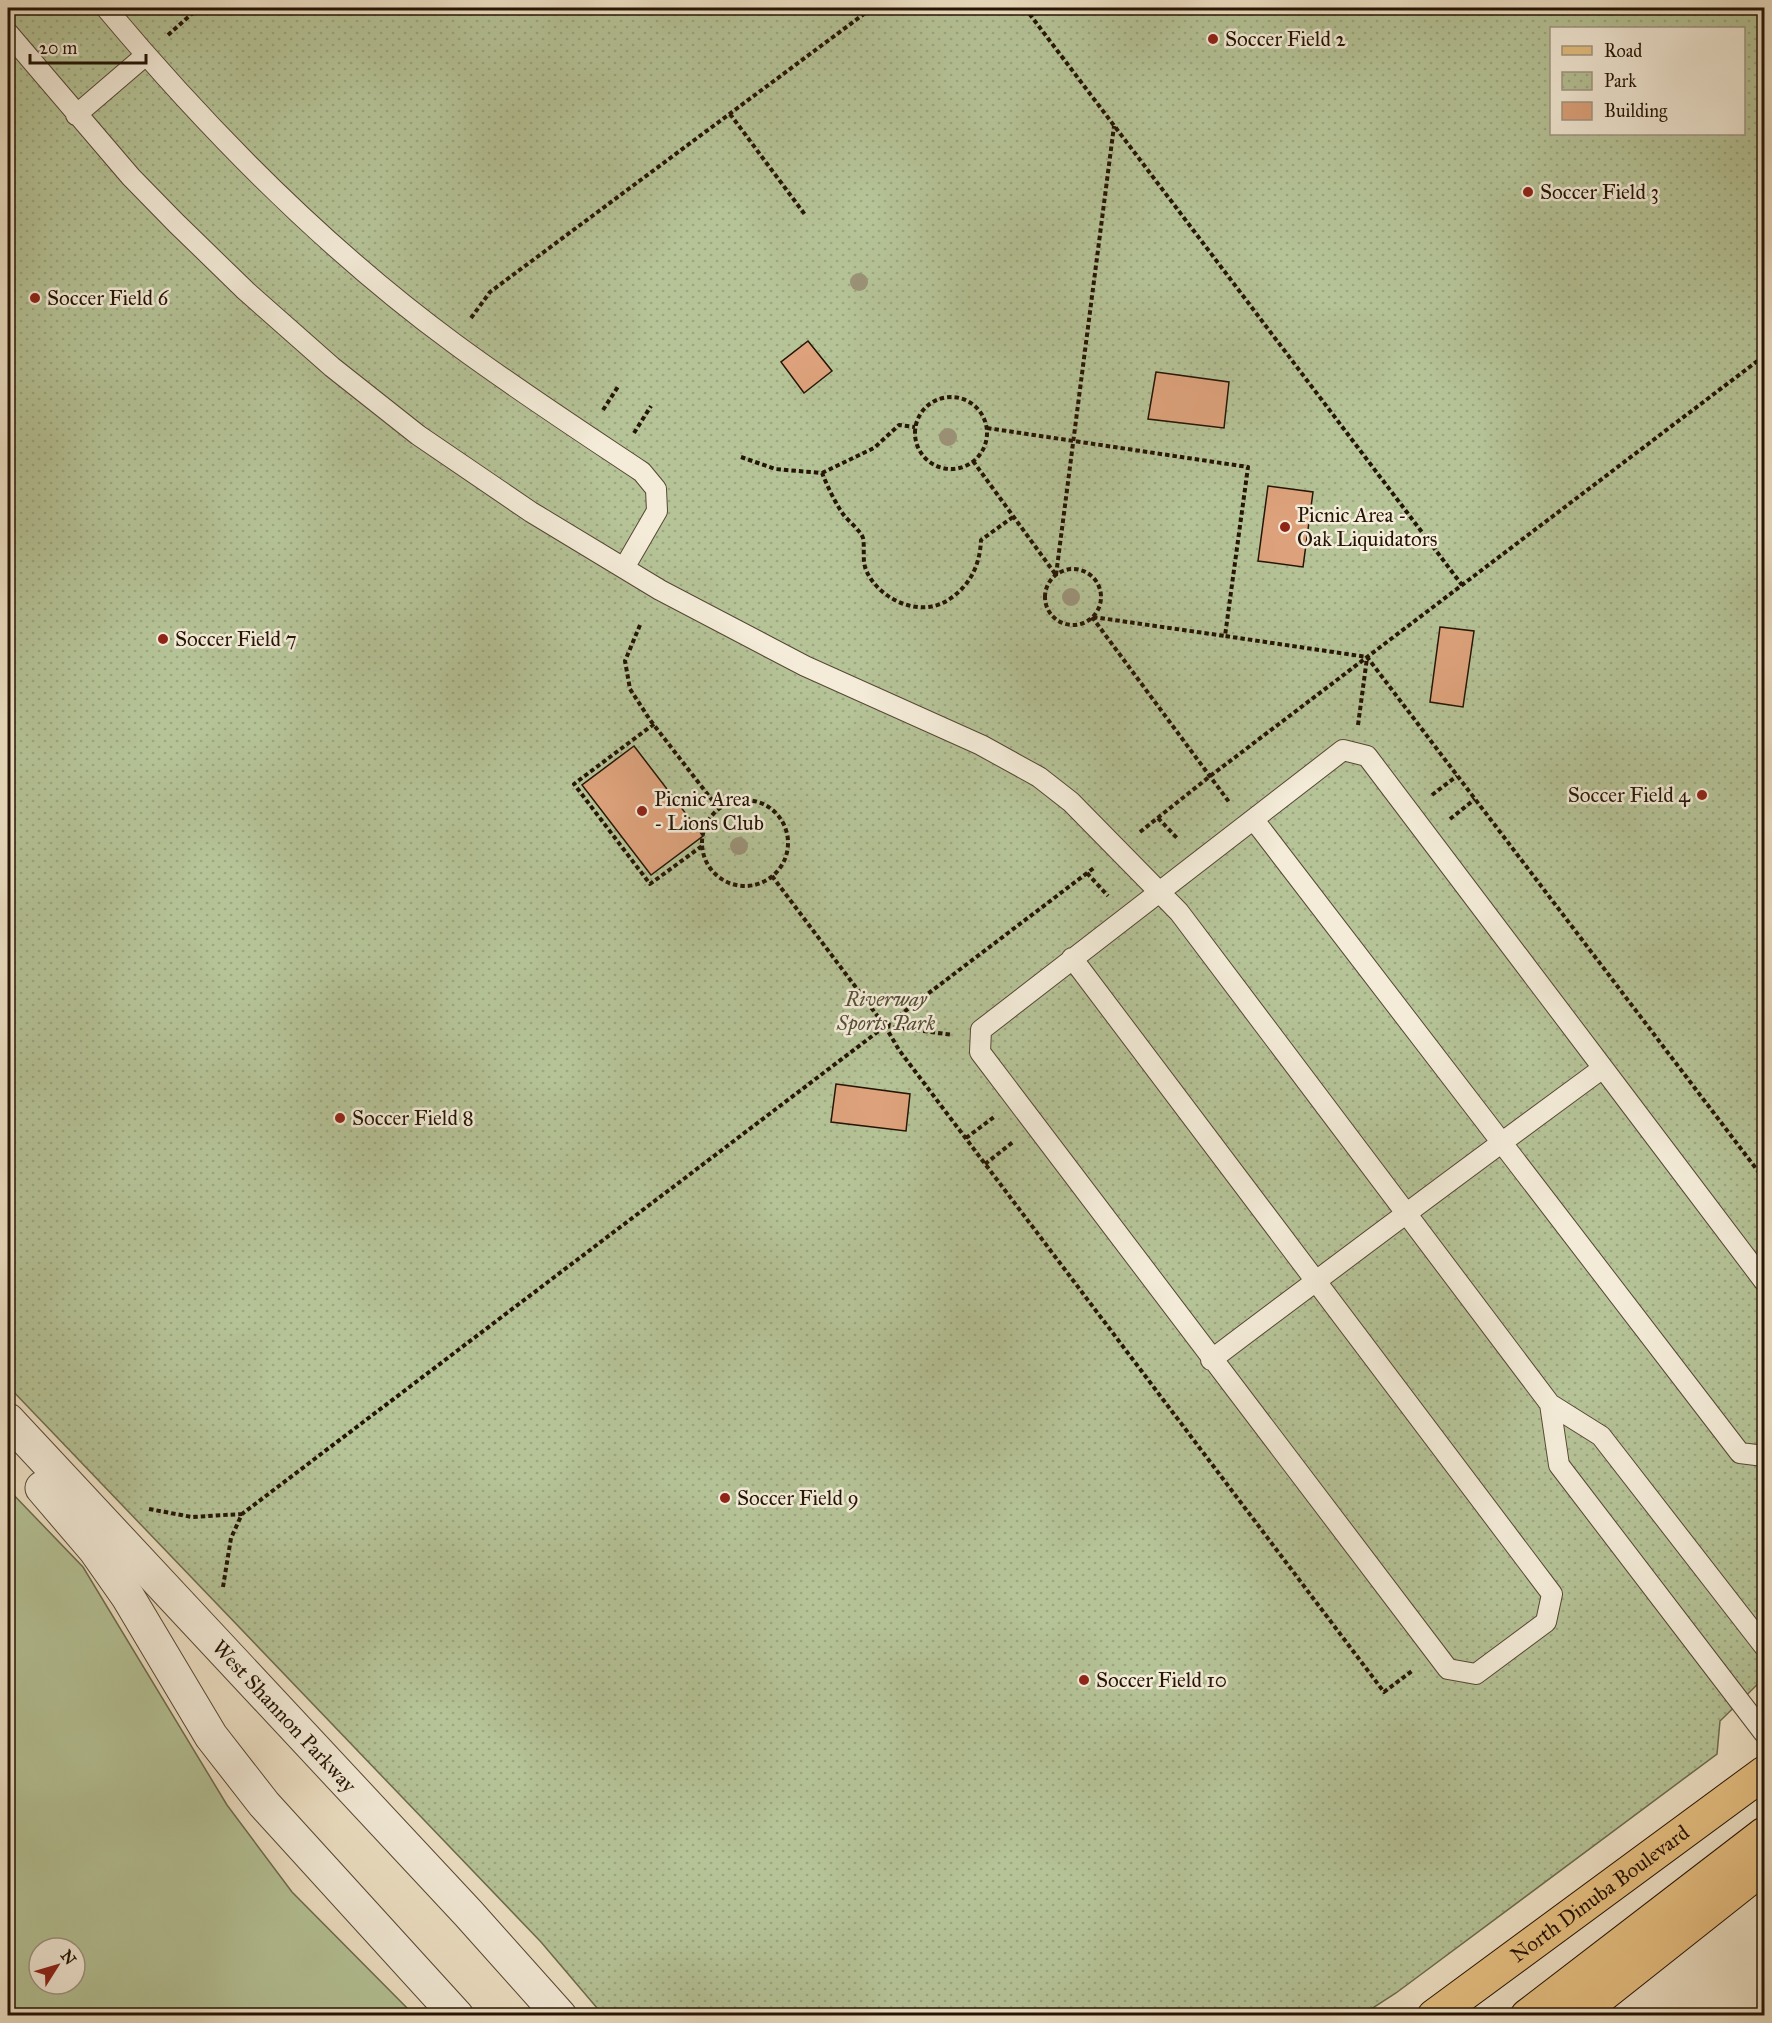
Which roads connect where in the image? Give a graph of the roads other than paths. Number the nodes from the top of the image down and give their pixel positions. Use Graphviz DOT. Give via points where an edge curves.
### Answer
graph roads {
  1 [pos="106,8"];
  2 [pos="8,33"];
  3 [pos="146,55"];
  4 [pos="76,115"];
  5 [pos="624,567"];
  6 [pos="1254,820"];
  7 [pos="1160,890"];
  8 [pos="1072,958"];
  9 [pos="1603,1068"];
  10 [pos="1503,1141"];
  11 [pos="1407,1214"];
  12 [pos="1317,1280"];
  13 [pos="1764,1281"];
  14 [pos="1211,1360"];
  15 [pos="1550,1404"];
  16 [pos="8,1420"];
  17 [pos="8,1452"];
  18 [pos="1764,1456"];
  19 [pos="1764,1646"];
  20 [pos="1764,1733"];
  21 [pos="1764,1773"];
  22 [pos="1764,1834"];
  23 [pos="1764,1867"];
  24 [pos="457,2016"];
  25 [pos="560,2016"];
  26 [pos="1434,2016"];
  27 [pos="1527,2016"];
  28 [pos="1576,2016"];
  1 -- 3 [label="lane"];
  2 -- 4 [label="lane"];
  3 -- 4 [label="lane"];
  3 -- 5 [label="lane" via="310,225 453,343 642,472 656,489 657,511"];
  4 -- 5 [label="lane" via="246,291 332,367 418,435 531,512"];
  5 -- 7 [label="lane" via="805,666 981,745 1039,777 1100,829"];
  6 -- 7 [label="lane"];
  6 -- 9 [label="lane" via="1343,750 1367,756"];
  6 -- 10 [label="lane"];
  7 -- 8 [label="lane"];
  7 -- 11 [label="lane"];
  8 -- 12 [label="lane"];
  8 -- 14 [label="lane" via="981,1030 980,1052"];
  9 -- 10 [label="lane"];
  9 -- 13 [label="lane"];
  10 -- 11 [label="lane"];
  10 -- 18 [label="lane" via="1740,1453"];
  11 -- 12 [label="lane"];
  11 -- 15 [label="lane"];
  12 -- 14 [label="lane"];
  12 -- 14 [label="lane" via="1552,1594 1546,1622 1476,1674 1448,1669"];
  15 -- 19 [label="lane" via="1601,1436"];
  15 -- 20 [label="lane" via="1559,1465"];
  16 -- 25 [label="street, West Shannon Parkway" via="421,1861"];
  17 -- 24 [label="street" via="95,1550 128,1597 211,1736 264,1804"];
  21 -- 26 [label="main road, North Dinuba Boulevard"];
  22 -- 27 [label="main road"];
  23 -- 28 [label="main road"];
}
